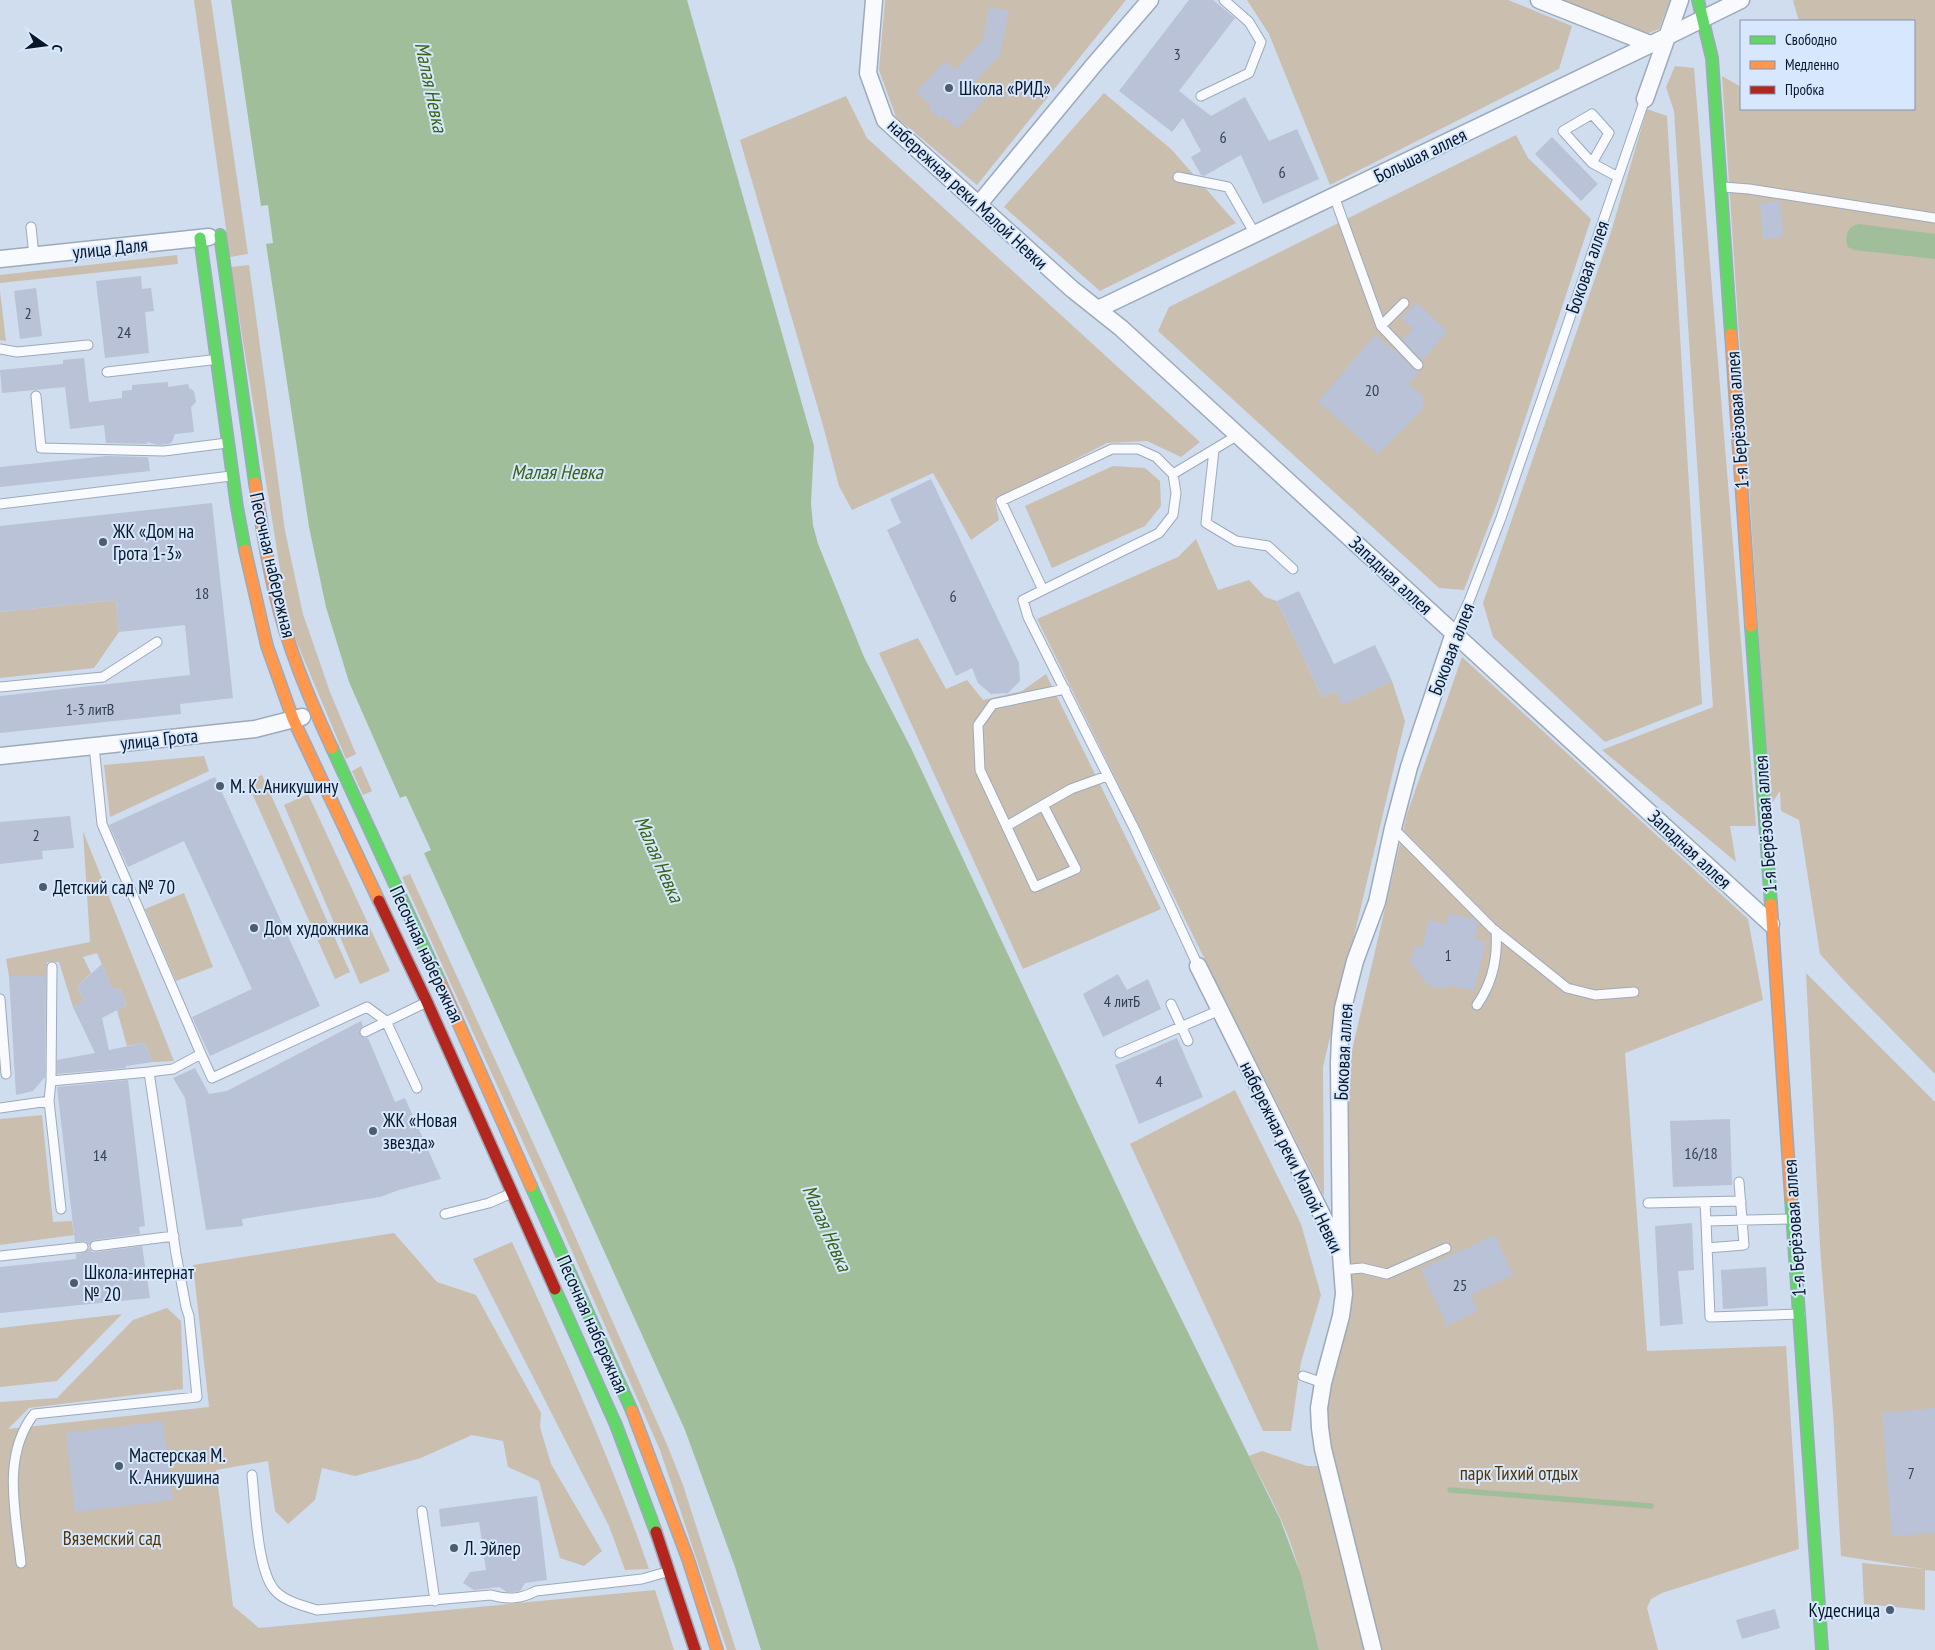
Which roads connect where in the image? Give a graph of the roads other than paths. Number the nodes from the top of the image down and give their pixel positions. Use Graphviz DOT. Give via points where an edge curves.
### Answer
graph roads {
  1 [pos="874,0"];
  2 [pos="1150,0"];
  3 [pos="1224,0"];
  4 [pos="1539,0"];
  5 [pos="1680,0"];
  6 [pos="1698,0"];
  7 [pos="1741,0"];
  8 [pos="1703,18"];
  9 [pos="1666,38"];
  10 [pos="1650,44"];
  11 [pos="1658,62"];
  12 [pos="1201,96"];
  13 [pos="1645,99"];
  14 [pos="1592,163"];
  15 [pos="1618,176"];
  16 [pos="1178,177"];
  17 [pos="1720,186"];
  18 [pos="1334,196"];
  19 [pos="979,204"];
  20 [pos="1935,218"];
  21 [pos="32,227"];
  22 [pos="1255,234"];
  23 [pos="220,235"];
  24 [pos="200,238"];
  25 [pos="34,256"];
  26 [pos="0,259"];
  27 [pos="1404,303"];
  28 [pos="1098,309"];
  29 [pos="1381,326"];
  30 [pos="88,345"];
  31 [pos="0,349"];
  32 [pos="210,360"];
  33 [pos="1418,365"];
  34 [pos="106,372"];
  35 [pos="36,396"];
  36 [pos="1238,435"];
  37 [pos="228,442"];
  38 [pos="1214,450"];
  39 [pos="1173,474"];
  40 [pos="232,476"];
  41 [pos="0,504"];
  42 [pos="1293,569"];
  43 [pos="1042,590"];
  44 [pos="1454,633"];
  45 [pos="157,642"];
  46 [pos="0,687"];
  47 [pos="1065,689"];
  48 [pos="316,713"];
  49 [pos="293,719"];
  50 [pos="94,746"];
  51 [pos="0,756"];
  52 [pos="1107,776"];
  53 [pos="1043,805"];
  54 [pos="1007,826"];
  55 [pos="1393,828"];
  56 [pos="1772,924"];
  57 [pos="1496,931"];
  58 [pos="1198,966"];
  59 [pos="52,967"];
  60 [pos="1634,992"];
  61 [pos="0,999"];
  62 [pos="427,1002"];
  63 [pos="1172,1004"];
  64 [pos="1477,1005"];
  65 [pos="1220,1010"];
  66 [pos="386,1021"];
  67 [pos="1182,1026"];
  68 [pos="365,1032"];
  69 [pos="1188,1041"];
  70 [pos="201,1054"];
  71 [pos="1120,1054"];
  72 [pos="149,1072"];
  73 [pos="6,1074"];
  74 [pos="51,1081"];
  75 [pos="417,1088"];
  76 [pos="49,1101"];
  77 [pos="0,1108"];
  78 [pos="1739,1182"];
  79 [pos="513,1193"];
  80 [pos="1741,1201"];
  81 [pos="1704,1202"];
  82 [pos="1648,1203"];
  83 [pos="61,1209"];
  84 [pos="445,1214"];
  85 [pos="1794,1219"];
  86 [pos="1742,1220"];
  87 [pos="1706,1221"];
  88 [pos="174,1236"];
  89 [pos="95,1246"];
  90 [pos="83,1247"];
  91 [pos="1446,1248"];
  92 [pos="1707,1248"];
  93 [pos="0,1256"];
  94 [pos="1342,1262"];
  95 [pos="1800,1314"];
  96 [pos="1303,1376"];
  97 [pos="1323,1383"];
  98 [pos="252,1475"];
  99 [pos="422,1511"];
  100 [pos="21,1563"];
  101 [pos="670,1571"];
  102 [pos="435,1600"];
  103 [pos="696,1650"];
  104 [pos="718,1650"];
  105 [pos="1373,1650"];
  106 [pos="1822,1650"];
  1 -- 19 [label="street, набережная реки Малой Невки" via="868,73 885,120"];
  2 -- 19 [label="street"];
  3 -- 12 [label="lane" via="1249,22 1261,42 1249,73"];
  4 -- 10 [label="street"];
  5 -- 9 [label="street"];
  6 -- 8 [label="main road, 1-я Берёзовая аллея"];
  7 -- 8 [label="street, Большая аллея"];
  8 -- 9 [label="street, Большая аллея"];
  8 -- 17 [label="main road, 1-я Берёзовая аллея" via="1712,58"];
  9 -- 10 [label="street, Большая аллея"];
  9 -- 11 [label="street, Боковая аллея"];
  10 -- 11 [label="street"];
  10 -- 18 [label="street, Большая аллея"];
  11 -- 13 [label="street, Боковая аллея"];
  13 -- 15 [label="lane, Боковая аллея"];
  14 -- 14 [label="lane" via="1563,131 1592,114 1609,132"];
  14 -- 15 [label="lane"];
  15 -- 44 [label="lane, Боковая аллея" via="1501,518"];
  16 -- 22 [label="lane" via="1228,186"];
  17 -- 20 [label="lane"];
  17 -- 56 [label="main road, 1-я Берёзовая аллея"];
  18 -- 22 [label="street, Большая аллея"];
  18 -- 29 [label="lane"];
  19 -- 28 [label="street, набережная реки Малой Невки"];
  21 -- 25 [label="lane"];
  22 -- 28 [label="street, Большая аллея"];
  23 -- 24 [label="street, улица Даля"];
  23 -- 48 [label="main road, Песочная набережная" via="248,441 275,593 288,640"];
  24 -- 25 [label="street, улица Даля"];
  24 -- 37 [label="main road, Песочная набережная"];
  25 -- 26 [label="street, улица Даля"];
  27 -- 29 [label="lane"];
  28 -- 36 [label="street, Западная аллея"];
  29 -- 33 [label="lane"];
  30 -- 31 [label="lane" via="17,352"];
  32 -- 34 [label="lane"];
  35 -- 37 [label="lane" via="41,448 164,451"];
  36 -- 38 [label="lane"];
  36 -- 44 [label="street, Западная аллея"];
  37 -- 40 [label="main road, Песочная набережная"];
  38 -- 39 [label="lane"];
  38 -- 42 [label="lane" via="1206,523 1236,541 1268,546"];
  39 -- 43 [label="lane" via="1176,493 1173,515 1159,532"];
  39 -- 43 [label="lane" via="1156,457 1138,449 1112,449 1001,501"];
  40 -- 41 [label="lane"];
  40 -- 49 [label="main road, Песочная набережная" via="258,617"];
  43 -- 47 [label="lane" via="1023,600 1028,617"];
  44 -- 55 [label="street, Боковая аллея" via="1409,767"];
  44 -- 56 [label="street, Западная аллея"];
  45 -- 46 [label="lane" via="103,677"];
  47 -- 52 [label="lane"];
  47 -- 54 [label="lane" via="993,704 978,725 980,770"];
  48 -- 49 [label="street, улица Грота"];
  48 -- 104 [label="main road, Песочная набережная" via="438,976 634,1416"];
  49 -- 50 [label="street, улица Грота" via="255,729"];
  49 -- 62 [label="main road, Песочная набережная"];
  50 -- 51 [label="street, улица Грота"];
  50 -- 70 [label="lane" via="102,824"];
  52 -- 53 [label="lane" via="1071,789"];
  52 -- 58 [label="lane"];
  53 -- 54 [label="lane"];
  53 -- 54 [label="lane" via="1076,869 1035,887"];
  55 -- 57 [label="lane"];
  55 -- 94 [label="street, Боковая аллея" via="1377,902 1355,961 1343,1008 1339,1063"];
  56 -- 85 [label="main road, 1-я Берёзовая аллея"];
  57 -- 60 [label="lane" via="1567,988 1595,995"];
  57 -- 64 [label="lane" via="1492,979"];
  58 -- 65 [label="street, набережная реки Малой Невки"];
  59 -- 74 [label="lane"];
  61 -- 73 [label="lane"];
  62 -- 66 [label="lane"];
  62 -- 79 [label="main road, Песочная набережная"];
  63 -- 67 [label="lane"];
  65 -- 67 [label="lane"];
  65 -- 94 [label="street, набережная реки Малой Невки"];
  66 -- 68 [label="lane"];
  66 -- 70 [label="lane" via="367,1007 212,1078"];
  66 -- 75 [label="lane"];
  67 -- 69 [label="lane"];
  67 -- 71 [label="lane"];
  70 -- 72 [label="lane" via="173,1069"];
  72 -- 74 [label="lane"];
  72 -- 88 [label="lane"];
  74 -- 76 [label="lane"];
  76 -- 77 [label="lane"];
  76 -- 83 [label="lane"];
  78 -- 80 [label="lane"];
  79 -- 84 [label="lane" via="481,1206"];
  79 -- 101 [label="main road, Песочная набережная" via="616,1425"];
  80 -- 81 [label="lane"];
  80 -- 86 [label="lane"];
  81 -- 82 [label="lane"];
  81 -- 87 [label="lane"];
  85 -- 86 [label="lane"];
  85 -- 95 [label="main road, 1-я Берёзовая аллея"];
  86 -- 87 [label="lane"];
  86 -- 92 [label="lane" via="1744,1245"];
  87 -- 92 [label="lane"];
  88 -- 89 [label="lane"];
  88 -- 100 [label="lane" via="189,1316 197,1397 34,1414 24,1426 12,1476"];
  90 -- 93 [label="lane"];
  91 -- 94 [label="lane" via="1387,1274"];
  92 -- 95 [label="lane" via="1710,1318"];
  94 -- 97 [label="street, набережная реки Малой Невки" via="1344,1294 1341,1316"];
  95 -- 106 [label="main road, 1-я Берёзовая аллея"];
  96 -- 97 [label="lane"];
  97 -- 105 [label="street, набережная реки Малой Невки" via="1319,1408 1323,1449"];
  98 -- 102 [label="lane" via="262,1566 273,1589 293,1603 317,1610"];
  99 -- 102 [label="lane"];
  101 -- 102 [label="lane" via="642,1579 536,1591 515,1599 492,1595"];
  101 -- 103 [label="main road, Песочная набережная"];
}
